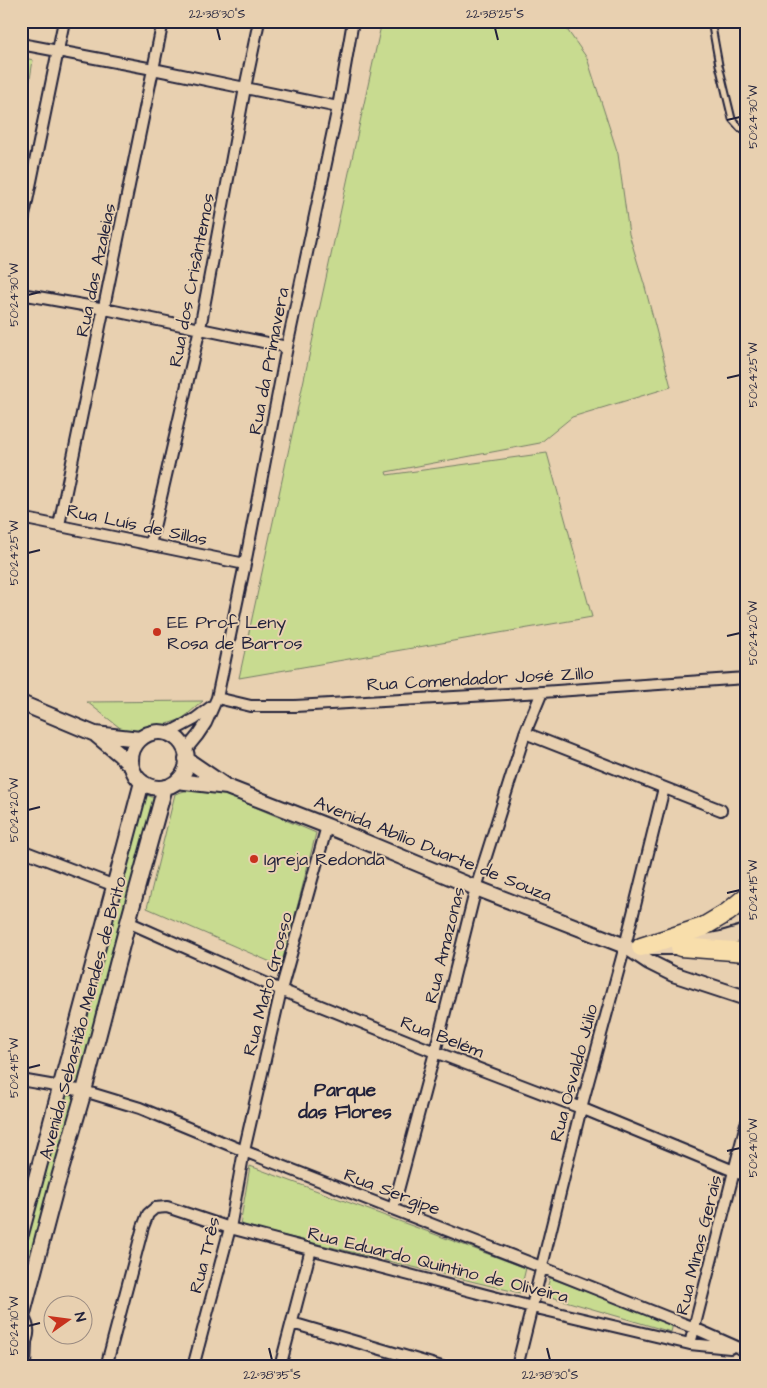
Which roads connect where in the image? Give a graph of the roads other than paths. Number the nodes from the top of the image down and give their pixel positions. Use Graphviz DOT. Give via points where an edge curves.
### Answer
graph roads {
  1 [pos="64,21"];
  2 [pos="163,21"];
  3 [pos="259,21"];
  4 [pos="354,21"];
  5 [pos="711,21"];
  6 [pos="21,44"];
  7 [pos="58,52"];
  8 [pos="153,68"];
  9 [pos="245,88"];
  10 [pos="338,107"];
  11 [pos="746,130"];
  12 [pos="21,230"];
  13 [pos="21,294"];
  14 [pos="105,308"];
  15 [pos="200,328"];
  16 [pos="288,346"];
  17 [pos="21,518"];
  18 [pos="59,525"];
  19 [pos="150,545"];
  20 [pos="245,564"];
  21 [pos="746,678"];
  22 [pos="542,692"];
  23 [pos="215,702"];
  24 [pos="21,703"];
  25 [pos="526,733"];
  26 [pos="94,734"];
  27 [pos="167,734"];
  28 [pos="140,739"];
  29 [pos="186,755"];
  30 [pos="132,767"];
  31 [pos="142,782"];
  32 [pos="171,784"];
  33 [pos="227,787"];
  34 [pos="664,788"];
  35 [pos="721,810"];
  36 [pos="327,826"];
  37 [pos="21,850"];
  38 [pos="114,886"];
  39 [pos="476,888"];
  40 [pos="746,897"];
  41 [pos="128,922"];
  42 [pos="746,932"];
  43 [pos="633,947"];
  44 [pos="680,947"];
  45 [pos="746,952"];
  46 [pos="281,990"];
  47 [pos="746,998"];
  48 [pos="435,1052"];
  49 [pos="21,1080"];
  50 [pos="61,1086"];
  51 [pos="84,1091"];
  52 [pos="581,1108"];
  53 [pos="746,1124"];
  54 [pos="244,1151"];
  55 [pos="735,1172"];
  56 [pos="746,1176"];
  57 [pos="393,1209"];
  58 [pos="230,1228"];
  59 [pos="21,1234"];
  60 [pos="311,1249"];
  61 [pos="541,1267"];
  62 [pos="532,1307"];
  63 [pos="22,1317"];
  64 [pos="292,1323"];
  65 [pos="694,1328"];
  66 [pos="690,1344"];
  67 [pos="22,1345"];
  68 [pos="742,1350"];
  69 [pos="23,1367"];
  70 [pos="106,1367"];
  71 [pos="194,1367"];
  72 [pos="280,1367"];
  73 [pos="442,1367"];
  74 [pos="517,1367"];
  1 -- 7 [label="street"];
  2 -- 8 [label="street, Rua das Azaleias"];
  3 -- 9 [label="street, Rua dos Crisântemos"];
  4 -- 10 [label="street, Rua da Primavera"];
  5 -- 11 [label="lane" via="732,118"];
  6 -- 7 [label="street"];
  7 -- 8 [label="street"];
  7 -- 12 [label="street"];
  8 -- 9 [label="street"];
  8 -- 14 [label="street, Rua das Azaleias"];
  9 -- 10 [label="street"];
  9 -- 15 [label="street, Rua dos Crisântemos"];
  10 -- 16 [label="street, Rua da Primavera"];
  13 -- 14 [label="street"];
  14 -- 15 [label="street"];
  14 -- 18 [label="street, Rua das Azaleias"];
  15 -- 16 [label="street"];
  15 -- 19 [label="street, Rua dos Crisântemos"];
  16 -- 20 [label="street, Rua da Primavera"];
  17 -- 18 [label="street, Rua Luís de Sillas"];
  18 -- 19 [label="street, Rua Luís de Sillas"];
  19 -- 20 [label="street, Rua Luís de Sillas"];
  20 -- 23 [label="street, Rua da Primavera"];
  21 -- 22 [label="street, Rua Comendador José Zillo"];
  22 -- 23 [label="street, Rua Comendador José Zillo" via="295,706"];
  22 -- 25 [label="street, Rua Amazonas"];
  23 -- 27 [label="street" via="195,719"];
  23 -- 29 [label="street, Rua da Primavera"];
  24 -- 26 [label="main road"];
  25 -- 34 [label="street"];
  25 -- 39 [label="street, Rua Amazonas"];
  26 -- 28 [label="main road"];
  26 -- 30 [label="main road"];
  27 -- 28 [label="main road" via="153,733"];
  27 -- 29 [label="main road" via="181,743"];
  28 -- 30 [label="main road" via="131,757"];
  29 -- 32 [label="main road" via="184,771"];
  29 -- 33 [label="main road, Avenida Abílio Duarte de Souza"];
  30 -- 31 [label="main road"];
  31 -- 32 [label="main road" via="157,788"];
  31 -- 38 [label="main road, Avenida Sebastião Mendes de Brito"];
  32 -- 33 [label="main road, Avenida Abílio Duarte de Souza"];
  32 -- 41 [label="main road, Avenida Sebastião Mendes de Brito"];
  33 -- 36 [label="main road, Avenida Abílio Duarte de Souza"];
  34 -- 35 [label="street"];
  34 -- 43 [label="street, Rua Osvaldo Júlio"];
  36 -- 39 [label="main road, Avenida Abílio Duarte de Souza"];
  36 -- 46 [label="street, Rua Mato Grosso"];
  37 -- 38 [label="street"];
  38 -- 50 [label="main road, Avenida Sebastião Mendes de Brito"];
  39 -- 43 [label="main road, Avenida Abílio Duarte de Souza"];
  39 -- 48 [label="street, Rua Amazonas"];
  40 -- 43 [label="highway" via="703,926"];
  41 -- 46 [label="street, Rua Belém"];
  41 -- 51 [label="main road, Avenida Sebastião Mendes de Brito"];
  42 -- 44 [label="main road"];
  43 -- 44 [label="main road"];
  43 -- 47 [label="main road" via="650,962 673,974"];
  43 -- 52 [label="street, Rua Osvaldo Júlio"];
  44 -- 45 [label="highway"];
  46 -- 48 [label="street, Rua Belém"];
  46 -- 54 [label="street, Rua Mato Grosso"];
  48 -- 52 [label="street, Rua Belém"];
  48 -- 57 [label="street, Rua Amazonas"];
  49 -- 50 [label="street, Rua Sergipe"];
  50 -- 51 [label="street, Rua Sergipe"];
  50 -- 59 [label="main road, Avenida Sebastião Mendes de Brito"];
  51 -- 54 [label="street, Rua Sergipe" via="140,1108"];
  51 -- 63 [label="main road, Avenida Sebastião Mendes de Brito"];
  52 -- 55 [label="street, Rua Belém"];
  52 -- 61 [label="street, Rua Osvaldo Júlio"];
  53 -- 55 [label="street, Rua Minas Gerais"];
  54 -- 57 [label="street, Rua Sergipe"];
  54 -- 58 [label="street, Rua Três"];
  55 -- 56 [label="street, Rua Belém"];
  55 -- 65 [label="street, Rua Minas Gerais"];
  57 -- 61 [label="street, Rua Sergipe"];
  58 -- 60 [label="street, Rua Eduardo Quintino de Oliveira"];
  58 -- 70 [label="street, Rua Eduardo Quintino de Oliveira" via="167,1207 155,1208 148,1214"];
  58 -- 71 [label="street, Rua Três"];
  60 -- 62 [label="street, Rua Eduardo Quintino de Oliveira"];
  60 -- 64 [label="street"];
  61 -- 62 [label="street, Rua Osvaldo Júlio"];
  61 -- 65 [label="street, Rua Sergipe"];
  62 -- 66 [label="street, Rua Eduardo Quintino de Oliveira"];
  62 -- 74 [label="street, Rua Osvaldo Júlio"];
  63 -- 67 [label="main road" via="27,1330"];
  64 -- 72 [label="street"];
  64 -- 73 [label="street"];
  65 -- 66 [label="street, Rua Minas Gerais"];
  65 -- 68 [label="street, Rua Sergipe"];
  66 -- 68 [label="street, Rua Eduardo Quintino de Oliveira"];
  67 -- 69 [label="main road"];
}
